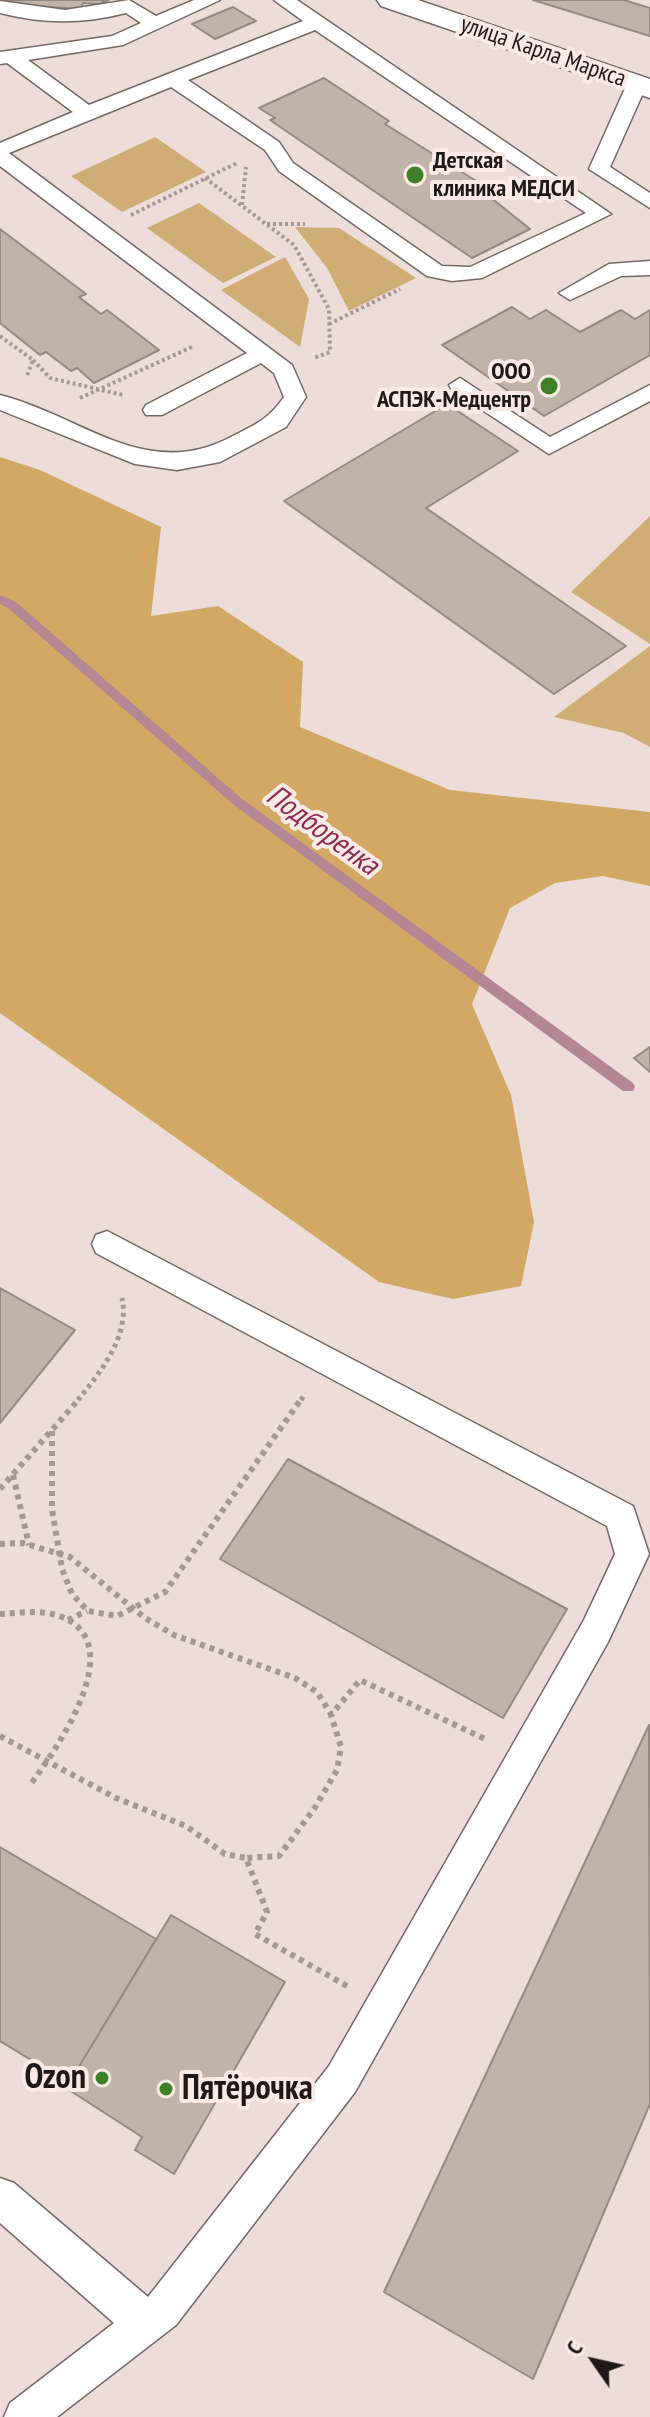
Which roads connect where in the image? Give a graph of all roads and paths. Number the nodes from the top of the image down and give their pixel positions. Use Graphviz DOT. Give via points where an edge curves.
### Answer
graph roads {
  1 [pos="210,0"];
  2 [pos="284,0"];
  3 [pos="391,0"];
  4 [pos="0,7"];
  5 [pos="318,22"];
  6 [pos="156,25"];
  7 [pos="7,59"];
  8 [pos="176,81"];
  9 [pos="643,86"];
  10 [pos="87,113"];
  11 [pos="0,150"];
  12 [pos="0,156"];
  13 [pos="205,178"];
  14 [pos="650,202"];
  15 [pos="242,206"];
  16 [pos="98,231"];
  17 [pos="650,267"];
  18 [pos="435,271"];
  19 [pos="570,293"];
  20 [pos="329,324"];
  21 [pos="0,336"];
  22 [pos="252,359"];
  23 [pos="33,360"];
  24 [pos="284,370"];
  25 [pos="460,385"];
  26 [pos="31,388"];
  27 [pos="100,389"];
  28 [pos="650,392"];
  29 [pos="0,402"];
  30 [pos="68,404"];
  31 [pos="159,407"];
  32 [pos="107,1244"];
  33 [pos="114,1294"];
  34 [pos="328,1362"];
  35 [pos="52,1431"];
  36 [pos="12,1474"];
  37 [pos="0,1489"];
  38 [pos="0,1544"];
  39 [pos="29,1545"];
  40 [pos="57,1553"];
  41 [pos="136,1610"];
  42 [pos="87,1611"];
  43 [pos="0,1614"];
  44 [pos="68,1620"];
  45 [pos="331,1715"];
  46 [pos="0,1736"];
  47 [pos="523,1759"];
  48 [pos="47,1761"];
  49 [pos="30,1785"];
  50 [pos="246,1858"];
  51 [pos="383,2007"];
  52 [pos="0,2197"];
  53 [pos="146,2324"];
  54 [pos="24,2417"];
  1 -- 6 [label="lane"];
  2 -- 5 [label="lane"];
  3 -- 9 [label="street, улица Карла Маркса"];
  4 -- 6 [label="lane" via="96,16 129,6"];
  5 -- 8 [label="lane"];
  5 -- 18 [label="lane" via="601,214 474,273"];
  6 -- 7 [label="lane" via="116,41"];
  7 -- 10 [label="lane"];
  8 -- 10 [label="lane"];
  8 -- 18 [label="lane" via="272,146 286,167"];
  9 -- 14 [label="lane" via="599,169"];
  10 -- 11 [label="lane"];
  12 -- 16 [label="lane"];
  13 -- 15 [label="path"];
  13 -- 15 [label="path" via="247,158"];
  13 -- 16 [label="path"];
  15 -- 20 [label="path" via="294,245 329,309"];
  16 -- 22 [label="lane"];
  17 -- 19 [label="lane" via="617,269"];
  18 -- 20 [label="path"];
  20 -- 24 [label="path" via="330,352"];
  21 -- 23 [label="path"];
  22 -- 24 [label="lane"];
  22 -- 27 [label="path" via="212,338"];
  22 -- 31 [label="lane"];
  23 -- 26 [label="path" via="26,375"];
  23 -- 27 [label="path" via="50,378"];
  24 -- 29 [label="lane" via="295,397 278,422 212,457 177,463 143,459"];
  25 -- 28 [label="lane" via="549,447"];
  27 -- 30 [label="path"];
  27 -- 31 [label="path"];
  32 -- 34 [label="lane"];
  33 -- 35 [label="path" via="125,1299 127,1313 117,1343"];
  34 -- 41 [label="path" via="165,1592"];
  34 -- 47 [label="lane" via="621,1517 632,1554 596,1631"];
  35 -- 36 [label="path"];
  35 -- 40 [label="path" via="49,1498"];
  36 -- 37 [label="path"];
  36 -- 39 [label="path"];
  38 -- 39 [label="path"];
  39 -- 40 [label="path"];
  40 -- 41 [label="path" via="102,1579"];
  40 -- 42 [label="path"];
  41 -- 42 [label="path" via="109,1617"];
  41 -- 45 [label="path" via="174,1635 295,1678 317,1692"];
  42 -- 44 [label="path"];
  43 -- 44 [label="path" via="47,1613"];
  44 -- 48 [label="path" via="86,1642 89,1674 81,1706"];
  45 -- 47 [label="path" via="360,1680"];
  45 -- 50 [label="path" via="341,1758 315,1807 279,1856"];
  46 -- 48 [label="path"];
  47 -- 51 [label="lane"];
  48 -- 49 [label="path"];
  48 -- 50 [label="path" via="116,1798 186,1826 225,1854"];
  50 -- 51 [label="path" via="267,1912 255,1934"];
  51 -- 53 [label="lane" via="342,2079 162,2311"];
  52 -- 53 [label="lane"];
  53 -- 54 [label="lane"];
}
